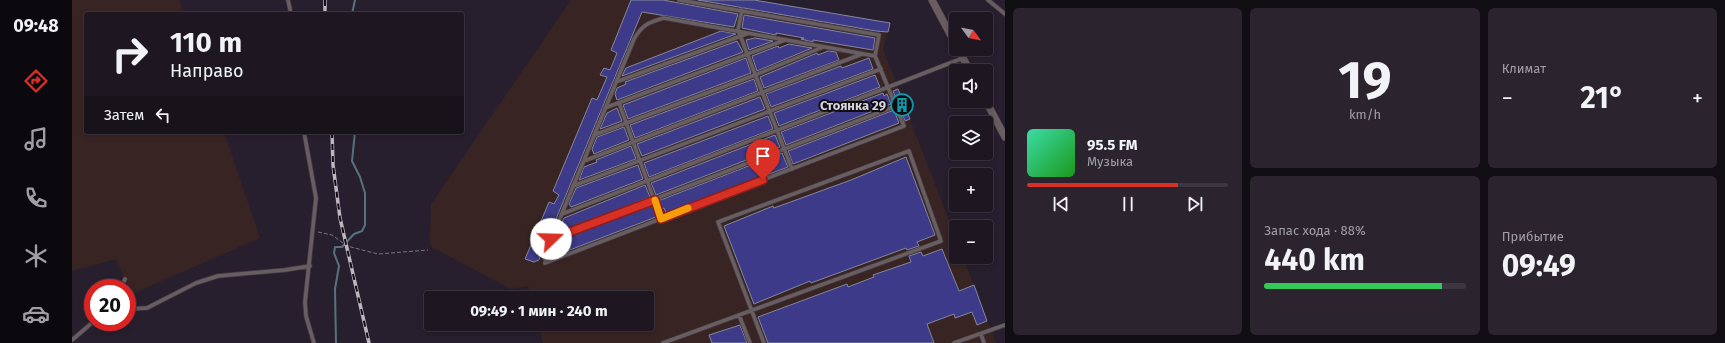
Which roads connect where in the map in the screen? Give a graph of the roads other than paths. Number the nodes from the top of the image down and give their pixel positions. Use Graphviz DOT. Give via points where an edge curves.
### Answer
graph roads {
  1 [pos="288,0"];
  2 [pos="679,0"];
  3 [pos="932,0"];
  4 [pos="988,0"];
  5 [pos="742,10"];
  6 [pos="291,12"];
  7 [pos="1005,14"];
  8 [pos="738,30"];
  9 [pos="949,32"];
  10 [pos="750,33"];
  11 [pos="741,36"];
  12 [pos="786,40"];
  13 [pos="823,47"];
  14 [pos="863,54"];
  15 [pos="748,55"];
  16 [pos="875,56"];
  17 [pos="963,58"];
  18 [pos="966,64"];
  19 [pos="880,69"];
  20 [pos="755,75"];
  21 [pos="616,82"];
  22 [pos="889,88"];
  23 [pos="762,92"];
  24 [pos="619,103"];
  25 [pos="896,106"];
  26 [pos="605,108"];
  27 [pos="990,108"];
  28 [pos="770,112"];
  29 [pos="626,123"];
  30 [pos="777,131"];
  31 [pos="304,134"];
  32 [pos="594,135"];
  33 [pos="1005,137"];
  34 [pos="634,142"];
  35 [pos="784,150"];
  36 [pos="583,161"];
  37 [pos="641,161"];
  38 [pos="792,169"];
  39 [pos="648,181"];
  40 [pos="573,186"];
  41 [pos="655,200"];
  42 [pos="562,214"];
  43 [pos="661,219"];
  44 [pos="551,239"];
  45 [pos="310,266"];
  46 [pos="136,309"];
  47 [pos="751,310"];
  48 [pos="739,315"];
  49 [pos="1005,325"];
  50 [pos="84,330"];
  51 [pos="981,334"];
  52 [pos="72,340"];
  53 [pos="314,343"];
  54 [pos="663,343"];
  55 [pos="750,343"];
  56 [pos="764,343"];
  57 [pos="954,343"];
  58 [pos="984,343"];
  1 -- 6 [label="lane"];
  2 -- 5 [label="lane"];
  3 -- 9 [label="street"];
  4 -- 7 [label="lane"];
  5 -- 8 [label="lane"];
  5 -- 16 [label="lane" via="879,35"];
  8 -- 10 [label="lane"];
  8 -- 11 [label="lane"];
  8 -- 21 [label="lane" via="664,18 649,22 639,30 634,39"];
  10 -- 11 [label="lane"];
  10 -- 12 [label="lane"];
  11 -- 15 [label="lane"];
  11 -- 21 [label="lane"];
  12 -- 13 [label="lane"];
  12 -- 15 [label="lane"];
  13 -- 14 [label="lane"];
  13 -- 20 [label="lane"];
  14 -- 16 [label="lane"];
  14 -- 23 [label="lane"];
  15 -- 20 [label="lane"];
  15 -- 24 [label="lane"];
  16 -- 19 [label="lane"];
  17 -- 18 [label="street"];
  17 -- 22 [label="lane"];
  19 -- 22 [label="lane"];
  19 -- 28 [label="lane"];
  20 -- 23 [label="lane"];
  20 -- 29 [label="lane"];
  21 -- 26 [label="lane"];
  22 -- 25 [label="lane"];
  22 -- 30 [label="lane"];
  23 -- 28 [label="lane"];
  23 -- 34 [label="lane"];
  24 -- 26 [label="lane"];
  24 -- 29 [label="lane"];
  25 -- 35 [label="lane"];
  25 -- 38 [label="lane" via="904,126"];
  26 -- 32 [label="lane"];
  27 -- 33 [label="street"];
  28 -- 30 [label="lane"];
  28 -- 37 [label="lane"];
  29 -- 32 [label="lane"];
  29 -- 34 [label="lane"];
  30 -- 35 [label="lane"];
  30 -- 39 [label="lane"];
  31 -- 45 [label="lane" via="316,198"];
  32 -- 36 [label="lane"];
  34 -- 36 [label="lane"];
  34 -- 37 [label="lane"];
  35 -- 38 [label="lane"];
  35 -- 41 [label="lane"];
  36 -- 40 [label="lane"];
  37 -- 39 [label="lane"];
  37 -- 40 [label="lane"];
  38 -- 43 [label="lane"];
  39 -- 41 [label="lane"];
  39 -- 42 [label="lane"];
  40 -- 42 [label="lane"];
  41 -- 43 [label="lane"];
  41 -- 44 [label="lane"];
  42 -- 44 [label="lane"];
  43 -- 44 [label="lane" via="546,263 546,252"];
  45 -- 46 [label="lane" via="218,276 196,283 147,308"];
  45 -- 53 [label="lane" via="305,302 306,316"];
  47 -- 47 [label="lane" via="718,222 909,151 940,240"];
  47 -- 48 [label="lane"];
  47 -- 56 [label="lane"];
  48 -- 54 [label="lane"];
  48 -- 55 [label="lane"];
  49 -- 51 [label="lane"];
  50 -- 52 [label="lane"];
  51 -- 57 [label="lane"];
  51 -- 58 [label="lane"];
}
